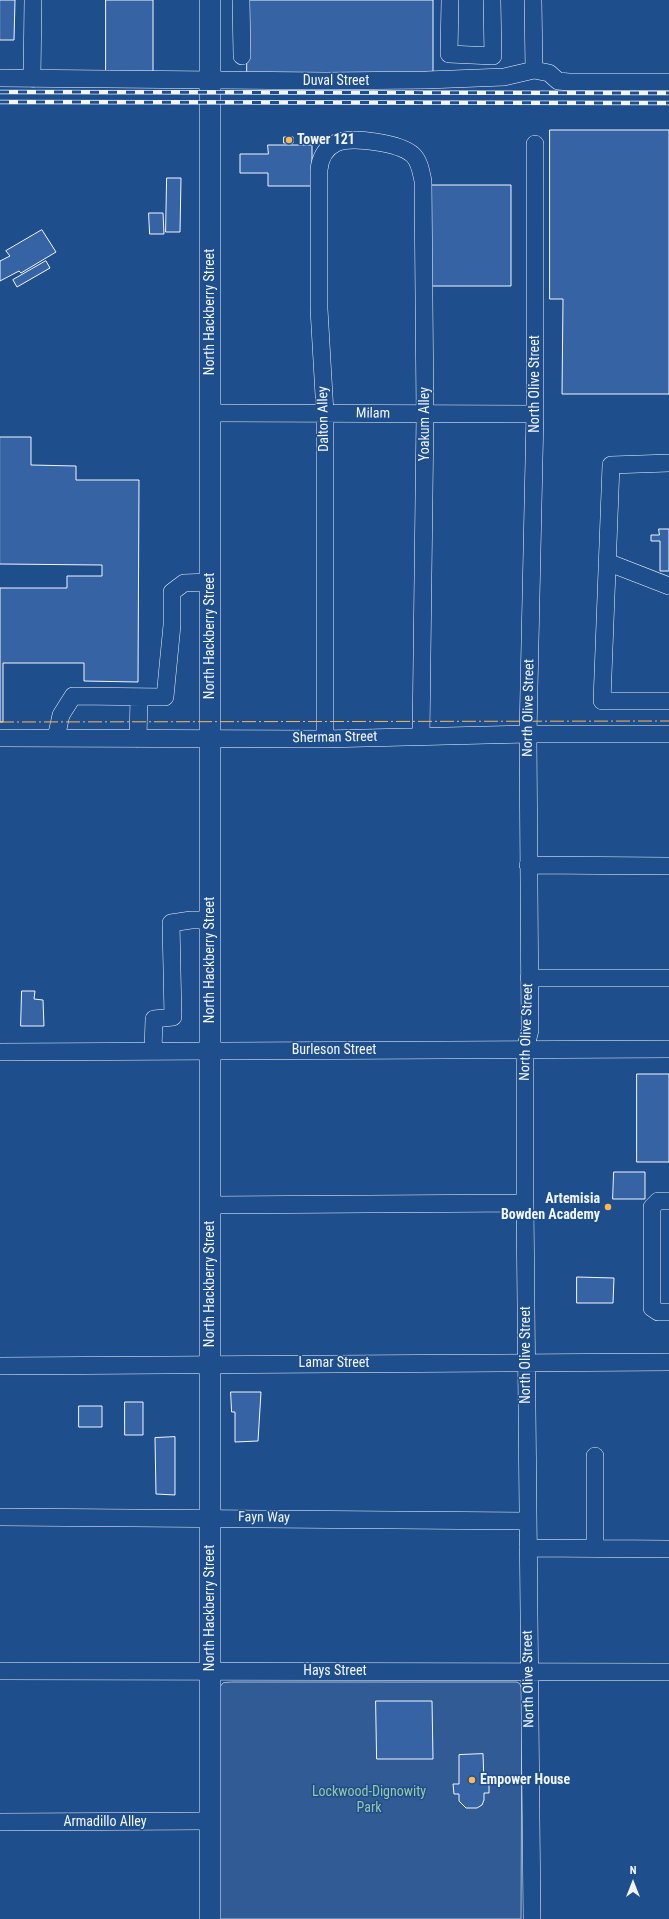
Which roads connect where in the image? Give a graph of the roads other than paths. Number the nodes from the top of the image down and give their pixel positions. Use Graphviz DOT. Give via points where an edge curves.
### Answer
graph roads {
  1 [pos="33,0"];
  2 [pos="210,0"];
  3 [pos="241,0"];
  4 [pos="450,0"];
  5 [pos="492,0"];
  6 [pos="533,0"];
  7 [pos="242,56"];
  8 [pos="534,70"];
  9 [pos="0,78"];
  10 [pos="32,78"];
  11 [pos="210,80"];
  12 [pos="669,82"];
  13 [pos="373,142"];
  14 [pos="535,144"];
  15 [pos="210,413"];
  16 [pos="325,413"];
  17 [pos="535,414"];
  18 [pos="425,415"];
  19 [pos="669,463"];
  20 [pos="607,562"];
  21 [pos="210,582"];
  22 [pos="669,586"];
  23 [pos="139,697"];
  24 [pos="669,701"];
  25 [pos="528,734"];
  26 [pos="669,734"];
  27 [pos="421,737"];
  28 [pos="0,738"];
  29 [pos="56,738"];
  30 [pos="138,739"];
  31 [pos="210,739"];
  32 [pos="325,739"];
  33 [pos="528,865"];
  34 [pos="669,866"];
  35 [pos="210,920"];
  36 [pos="529,978"];
  37 [pos="669,978"];
  38 [pos="525,1050"];
  39 [pos="669,1050"];
  40 [pos="154,1051"];
  41 [pos="210,1051"];
  42 [pos="0,1052"];
  43 [pos="669,1200"];
  44 [pos="525,1203"];
  45 [pos="210,1205"];
  46 [pos="669,1312"];
  47 [pos="526,1362"];
  48 [pos="669,1362"];
  49 [pos="210,1364"];
  50 [pos="0,1366"];
  51 [pos="595,1456"];
  52 [pos="0,1517"];
  53 [pos="210,1517"];
  54 [pos="527,1521"];
  55 [pos="528,1548"];
  56 [pos="595,1548"];
  57 [pos="669,1549"];
  58 [pos="0,1671"];
  59 [pos="210,1671"];
  60 [pos="530,1671"];
  61 [pos="669,1672"];
  62 [pos="210,1821"];
  63 [pos="0,1822"];
  64 [pos="210,1919"];
  65 [pos="532,1919"];
  1 -- 10 [label="street"];
  2 -- 11 [label="main road, North Hackberry Street"];
  3 -- 7 [label="street"];
  4 -- 5 [label="street" via="449,54 493,56"];
  6 -- 8 [label="street"];
  8 -- 11 [label="street, Duval Street" via="504,77 427,80"];
  8 -- 12 [label="street" via="549,73 558,81 569,82"];
  9 -- 10 [label="street, Duval Street"];
  10 -- 11 [label="street, Duval Street"];
  11 -- 15 [label="main road, North Hackberry Street"];
  13 -- 16 [label="street, Dalton Alley" via="336,143 320,160 319,309"];
  13 -- 18 [label="street, Yoakum Alley" via="398,146 413,155 423,181"];
  14 -- 17 [label="street, North Olive Street"];
  15 -- 16 [label="street, Milam"];
  15 -- 21 [label="main road, North Hackberry Street"];
  16 -- 18 [label="street, Milam"];
  16 -- 32 [label="street, Dalton Alley"];
  17 -- 18 [label="street, Milam"];
  17 -- 25 [label="street, North Olive Street"];
  18 -- 27 [label="street, Yoakum Alley"];
  19 -- 20 [label="street" via="611,465"];
  20 -- 22 [label="street"];
  20 -- 24 [label="street" via="602,701"];
  21 -- 23 [label="street" via="184,583 172,592 172,625 165,697"];
  21 -- 31 [label="main road, North Hackberry Street"];
  23 -- 29 [label="street" via="73,696 61,716"];
  23 -- 30 [label="street"];
  25 -- 26 [label="street, Sherman Street"];
  25 -- 27 [label="street, Sherman Street"];
  25 -- 33 [label="street, North Olive Street"];
  27 -- 32 [label="street, Sherman Street"];
  28 -- 29 [label="street, Sherman Street"];
  29 -- 30 [label="street, Sherman Street"];
  30 -- 31 [label="street, Sherman Street"];
  31 -- 32 [label="street, Sherman Street"];
  31 -- 35 [label="main road, North Hackberry Street"];
  33 -- 34 [label="street"];
  33 -- 36 [label="street, North Olive Street"];
  35 -- 40 [label="street" via="171,923 173,1017 154,1019"];
  35 -- 41 [label="main road, North Hackberry Street"];
  36 -- 37 [label="street"];
  36 -- 38 [label="street, North Olive Street" via="530,1030"];
  38 -- 39 [label="street, Burleson Street"];
  38 -- 41 [label="street, Burleson Street"];
  38 -- 44 [label="street, North Olive Street"];
  40 -- 41 [label="street, Burleson Street"];
  40 -- 42 [label="street, Burleson Street"];
  41 -- 45 [label="main road, North Hackberry Street"];
  43 -- 46 [label="street" via="658,1201 652,1207 652,1308 658,1312"];
  44 -- 45 [label="street"];
  44 -- 47 [label="street, North Olive Street"];
  45 -- 49 [label="main road, North Hackberry Street"];
  47 -- 48 [label="street, Lamar Street"];
  47 -- 49 [label="street, Lamar Street"];
  47 -- 54 [label="street, North Olive Street"];
  49 -- 50 [label="street, Lamar Street"];
  49 -- 53 [label="main road, North Hackberry Street"];
  51 -- 56 [label="street"];
  52 -- 53 [label="street, Fayn Way"];
  53 -- 54 [label="street, Fayn Way"];
  53 -- 59 [label="main road, North Hackberry Street"];
  54 -- 55 [label="street, North Olive Street"];
  55 -- 56 [label="street"];
  55 -- 60 [label="street, North Olive Street"];
  56 -- 57 [label="street"];
  58 -- 59 [label="street, Hays Street"];
  59 -- 60 [label="street, Hays Street"];
  59 -- 62 [label="main road, North Hackberry Street"];
  60 -- 61 [label="street, Hays Street"];
  60 -- 65 [label="street, North Olive Street"];
  62 -- 63 [label="street, Armadillo Alley"];
  62 -- 64 [label="main road, North Hackberry Street"];
}
